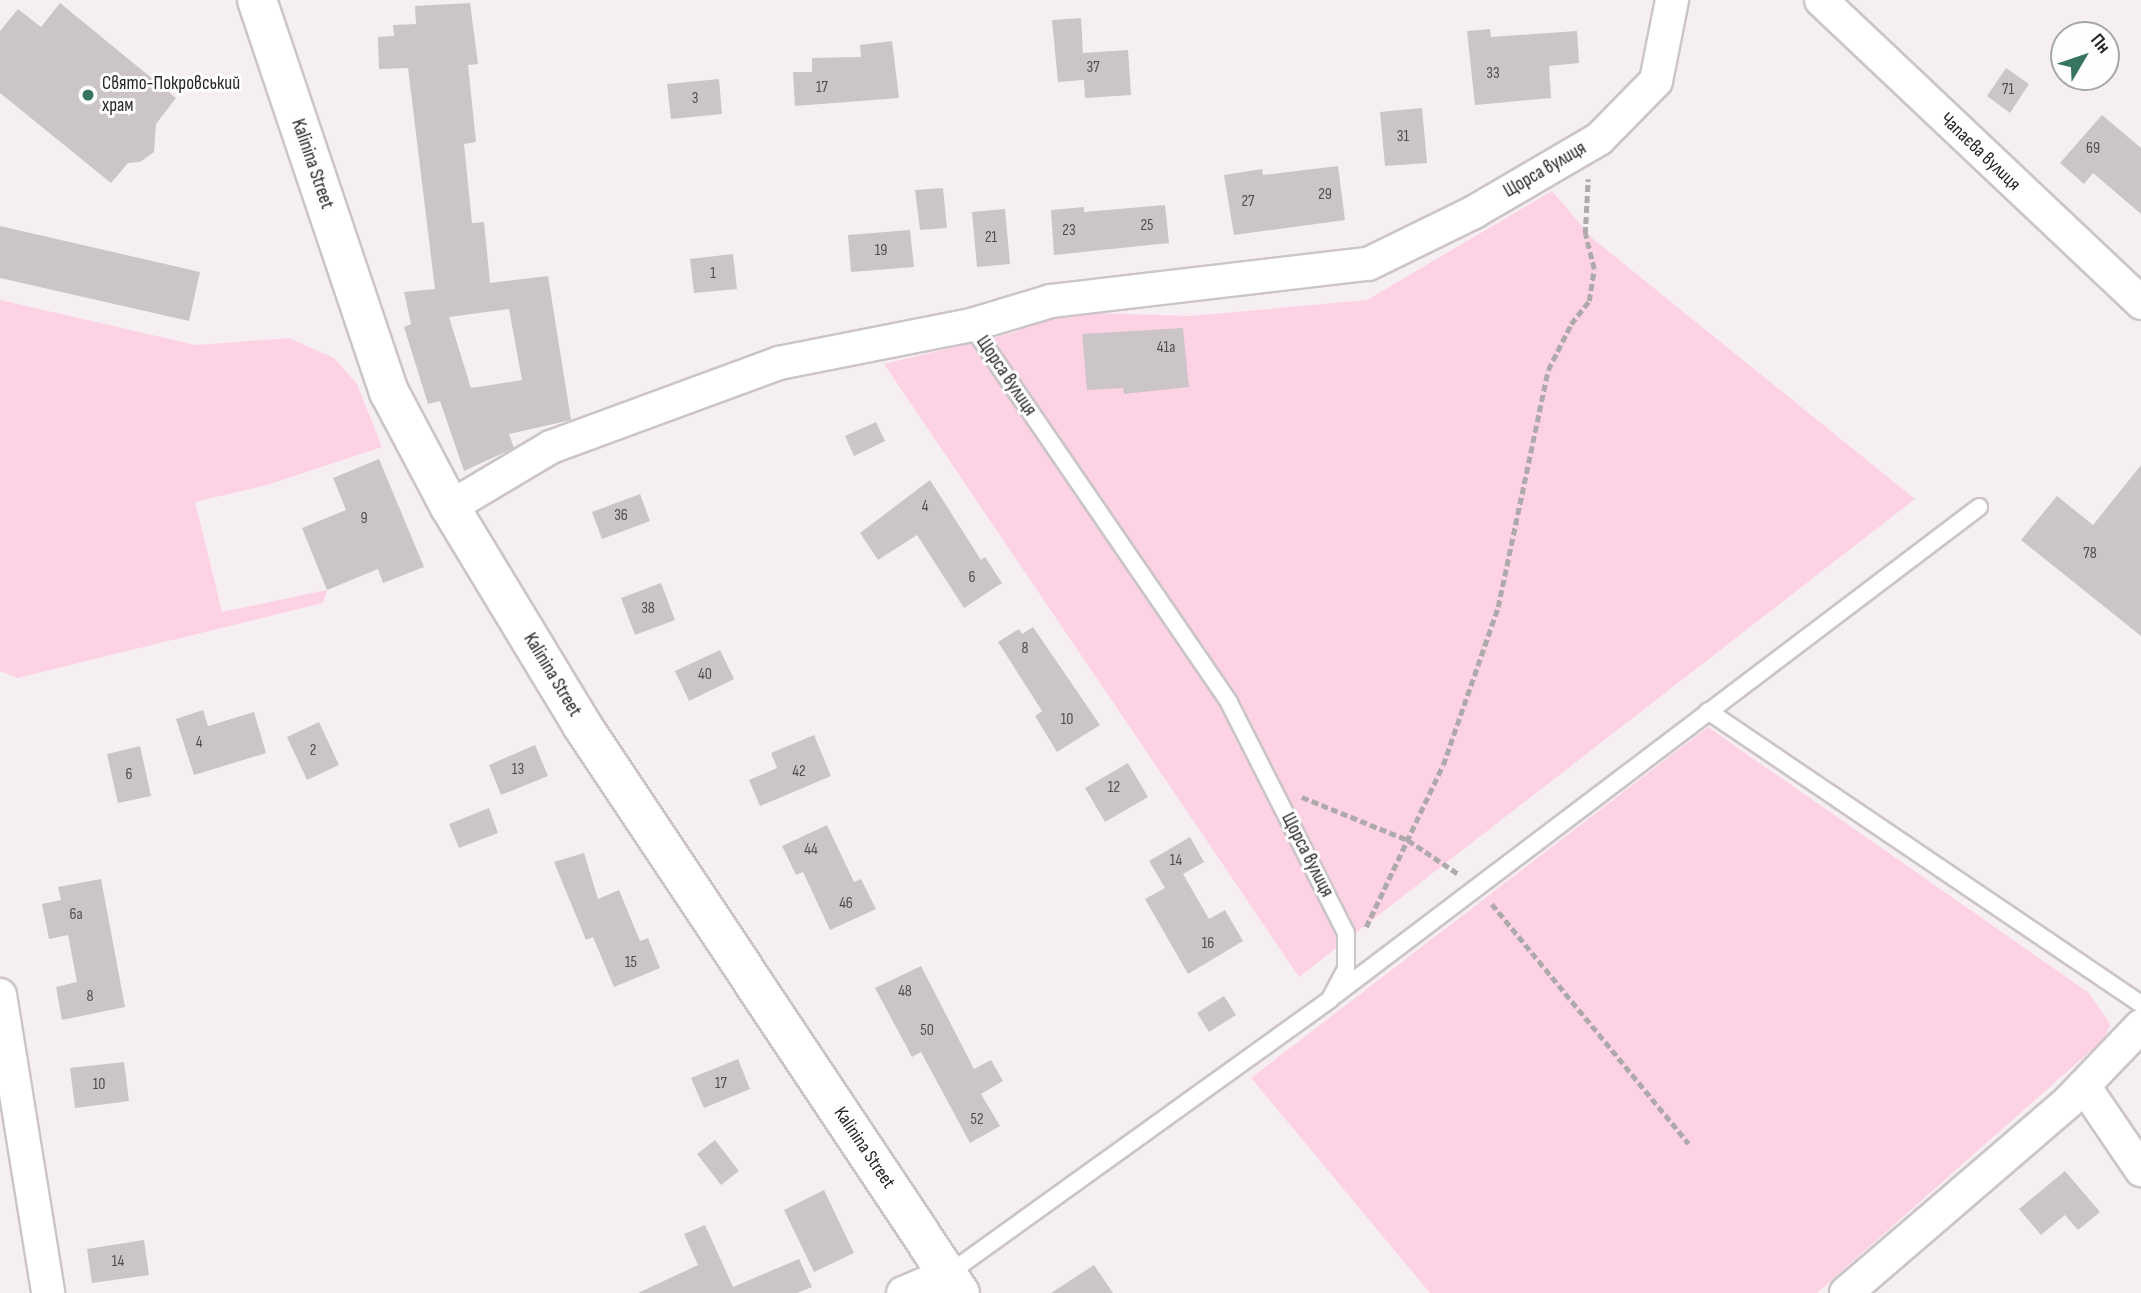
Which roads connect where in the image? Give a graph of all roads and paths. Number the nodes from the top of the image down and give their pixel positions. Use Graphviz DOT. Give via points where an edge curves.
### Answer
graph roads {
  1 [pos="257,0"];
  2 [pos="1672,0"];
  3 [pos="1821,0"];
  4 [pos="1599,138"];
  5 [pos="2141,303"];
  6 [pos="971,325"];
  7 [pos="1979,507"];
  8 [pos="450,508"];
  9 [pos="1708,711"];
  10 [pos="1272,786"];
  11 [pos="1408,840"];
  12 [pos="1478,887"];
  13 [pos="1346,969"];
  14 [pos="0,995"];
  15 [pos="1330,999"];
  16 [pos="2141,1004"];
  17 [pos="2141,1026"];
  18 [pos="2084,1086"];
  19 [pos="1689,1144"];
  20 [pos="2141,1170"];
  21 [pos="954,1283"];
  22 [pos="48,1293"];
  23 [pos="903,1293"];
  24 [pos="1846,1293"];
  1 -- 8 [label="street, Kalinina Street" via="389,392"];
  2 -- 4 [label="street, Щорса вулиця" via="1656,81"];
  3 -- 5 [label="street, Чапаєва вулиця"];
  4 -- 6 [label="street, Щорса вулиця" via="1474,212 1368,264 1051,301"];
  4 -- 11 [label="path" via="1588,174 1585,234 1594,269 1590,301 1571,324 1548,370 1498,607 1443,765"];
  6 -- 8 [label="street, Щорса вулиця" via="779,363 551,447"];
  6 -- 10 [label="lane, Щорса вулиця" via="1229,702"];
  7 -- 9 [label="lane"];
  8 -- 21 [label="street, Kalinina Street" via="582,724"];
  9 -- 12 [label="lane"];
  9 -- 16 [label="lane"];
  10 -- 11 [label="path"];
  10 -- 13 [label="lane, Щорса вулиця" via="1346,933"];
  11 -- 12 [label="path"];
  11 -- 13 [label="path"];
  12 -- 15 [label="lane"];
  12 -- 19 [label="path"];
  13 -- 15 [label="lane, Щорса вулиця"];
  14 -- 22 [label="street"];
  15 -- 21 [label="lane, Щорса вулиця"];
  17 -- 18 [label="street"];
  18 -- 20 [label="street"];
  18 -- 24 [label="street"];
  21 -- 23 [label="street"];
}
